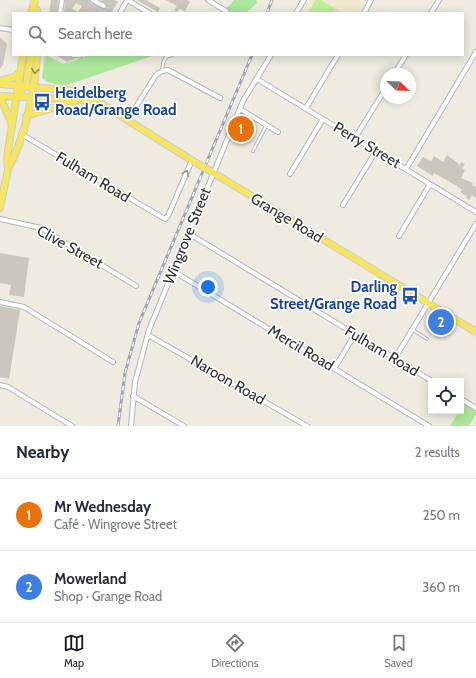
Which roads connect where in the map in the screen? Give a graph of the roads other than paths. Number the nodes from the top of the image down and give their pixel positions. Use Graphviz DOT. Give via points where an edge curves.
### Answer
graph roads {
  1 [pos="36,0"];
  2 [pos="62,0"];
  3 [pos="93,0"];
  4 [pos="128,0"];
  5 [pos="208,0"];
  6 [pos="304,0"];
  7 [pos="372,0"];
  8 [pos="439,0"];
  9 [pos="104,6"];
  10 [pos="226,11"];
  11 [pos="35,12"];
  12 [pos="60,12"];
  13 [pos="121,12"];
  14 [pos="148,12"];
  15 [pos="297,12"];
  16 [pos="365,12"];
  17 [pos="432,12"];
  18 [pos="0,28"];
  19 [pos="12,30"];
  20 [pos="476,52"];
  21 [pos="23,56"];
  22 [pos="31,56"];
  23 [pos="37,56"];
  24 [pos="169,56"];
  25 [pos="270,56"];
  26 [pos="337,56"];
  27 [pos="405,56"];
  28 [pos="398,68"];
  29 [pos="162,71"];
  30 [pos="20,72"];
  31 [pos="257,79"];
  32 [pos="0,81"];
  33 [pos="0,84"];
  34 [pos="18,86"];
  35 [pos="26,86"];
  36 [pos="33,87"];
  37 [pos="0,96"];
  38 [pos="17,97"];
  39 [pos="31,97"];
  40 [pos="220,98"];
  41 [pos="380,98"];
  42 [pos="79,100"];
  43 [pos="99,104"];
  44 [pos="306,108"];
  45 [pos="240,109"];
  46 [pos="26,116"];
  47 [pos="323,119"];
  48 [pos="127,121"];
  49 [pos="267,125"];
  50 [pos="12,126"];
  51 [pos="278,132"];
  52 [pos="21,134"];
  53 [pos="355,138"];
  54 [pos="253,151"];
  55 [pos="376,151"];
  56 [pos="192,160"];
  57 [pos="8,169"];
  58 [pos="406,169"];
  59 [pos="210,171"];
  60 [pos="290,174"];
  61 [pos="430,184"];
  62 [pos="343,205"];
  63 [pos="0,208"];
  64 [pos="476,212"];
  65 [pos="0,219"];
  66 [pos="476,224"];
  67 [pos="188,234"];
  68 [pos="399,236"];
  69 [pos="173,271"];
  70 [pos="136,286"];
  71 [pos="0,302"];
  72 [pos="428,303"];
  73 [pos="412,329"];
  74 [pos="476,332"];
  75 [pos="148,334"];
  76 [pos="355,334"];
  77 [pos="427,339"];
  78 [pos="395,358"];
  79 [pos="113,362"];
  80 [pos="334,369"];
  81 [pos="428,379"];
  82 [pos="0,385"];
  83 [pos="133,396"];
  84 [pos="464,401"];
  85 [pos="476,408"];
  86 [pos="72,426"];
  87 [pos="131,426"];
  88 [pos="184,426"];
  89 [pos="307,426"];
  90 [pos="429,426"];
  1 -- 11 [label="main road"];
  2 -- 12 [label="street"];
  3 -- 9 [label="street"];
  4 -- 13 [label="street"];
  4 -- 14 [label="street"];
  5 -- 10 [label="street"];
  6 -- 15 [label="street"];
  7 -- 16 [label="street"];
  8 -- 17 [label="street"];
  18 -- 19 [label="street"];
  20 -- 58 [label="street"];
  21 -- 30 [label="main road"];
  22 -- 35 [label="main road"];
  23 -- 36 [label="main road, one-way"];
  24 -- 29 [label="lane" via="162,63"];
  25 -- 31 [label="street, Wingrove Street"];
  26 -- 44 [label="street"];
  27 -- 28 [label="street"];
  29 -- 40 [label="street" via="168,70"];
  29 -- 48 [label="street" via="156,75"];
  30 -- 32 [label="main road" via="14,77"];
  30 -- 34 [label="main road"];
  31 -- 44 [label="street, Perry Street"];
  31 -- 45 [label="street, Wingrove Street"];
  33 -- 34 [label="main road, Grange Road"];
  34 -- 35 [label="main road, Grange Road"];
  34 -- 38 [label="main road"];
  35 -- 36 [label="main road, Grange Road"];
  35 -- 38 [label="main road"];
  36 -- 39 [label="main road"];
  36 -- 43 [label="main road, Grange Road" via="74,91 89,96"];
  37 -- 38 [label="main road, Grange Road"];
  37 -- 50 [label="main road"];
  38 -- 39 [label="main road, Grange Road"];
  38 -- 50 [label="main road"];
  39 -- 42 [label="main road, Grange Road"];
  39 -- 46 [label="main road"];
  41 -- 53 [label="street"];
  42 -- 43 [label="main road, Grange Road"];
  42 -- 46 [label="main road"];
  43 -- 48 [label="main road, Grange Road"];
  44 -- 47 [label="street, Perry Street"];
  45 -- 49 [label="street"];
  45 -- 59 [label="street, Wingrove Street"];
  46 -- 52 [label="main road"];
  47 -- 53 [label="street, Perry Street"];
  47 -- 60 [label="street"];
  48 -- 56 [label="main road, Grange Road"];
  49 -- 51 [label="street"];
  49 -- 54 [label="lane"];
  50 -- 57 [label="main road" via="7,157"];
  52 -- 56 [label="street, Fulham Road, one-way" via="166,219"];
  52 -- 57 [label="main road"];
  53 -- 55 [label="street, Perry Street"];
  55 -- 58 [label="street, Perry Street"];
  55 -- 62 [label="street"];
  56 -- 59 [label="main road, Grange Road, bridge"];
  57 -- 63 [label="main road"];
  58 -- 61 [label="street, Perry Street"];
  59 -- 67 [label="street, Wingrove Street"];
  59 -- 72 [label="main road, Grange Road"];
  61 -- 64 [label="street, Perry Street"];
  61 -- 68 [label="street"];
  65 -- 70 [label="street, Clive Street" via="41,228"];
  66 -- 72 [label="street"];
  67 -- 69 [label="street, Wingrove Street"];
  67 -- 76 [label="street, Fulham Road"];
  69 -- 75 [label="street, Wingrove Street"];
  69 -- 80 [label="street, Mercil Road"];
  71 -- 79 [label="street" via="24,307"];
  72 -- 73 [label="street"];
  72 -- 74 [label="main road, Grange Road"];
  73 -- 77 [label="lane"];
  73 -- 78 [label="street"];
  75 -- 83 [label="street, Wingrove Street"];
  75 -- 89 [label="street, Naroon Road"];
  76 -- 78 [label="street, Fulham Road"];
  76 -- 80 [label="street"];
  78 -- 81 [label="street, Fulham Road"];
  80 -- 90 [label="street, Mercil Road"];
  82 -- 86 [label="street" via="8,387"];
  83 -- 87 [label="street, Wingrove Street"];
  83 -- 88 [label="street"];
  84 -- 85 [label="street"];
}
